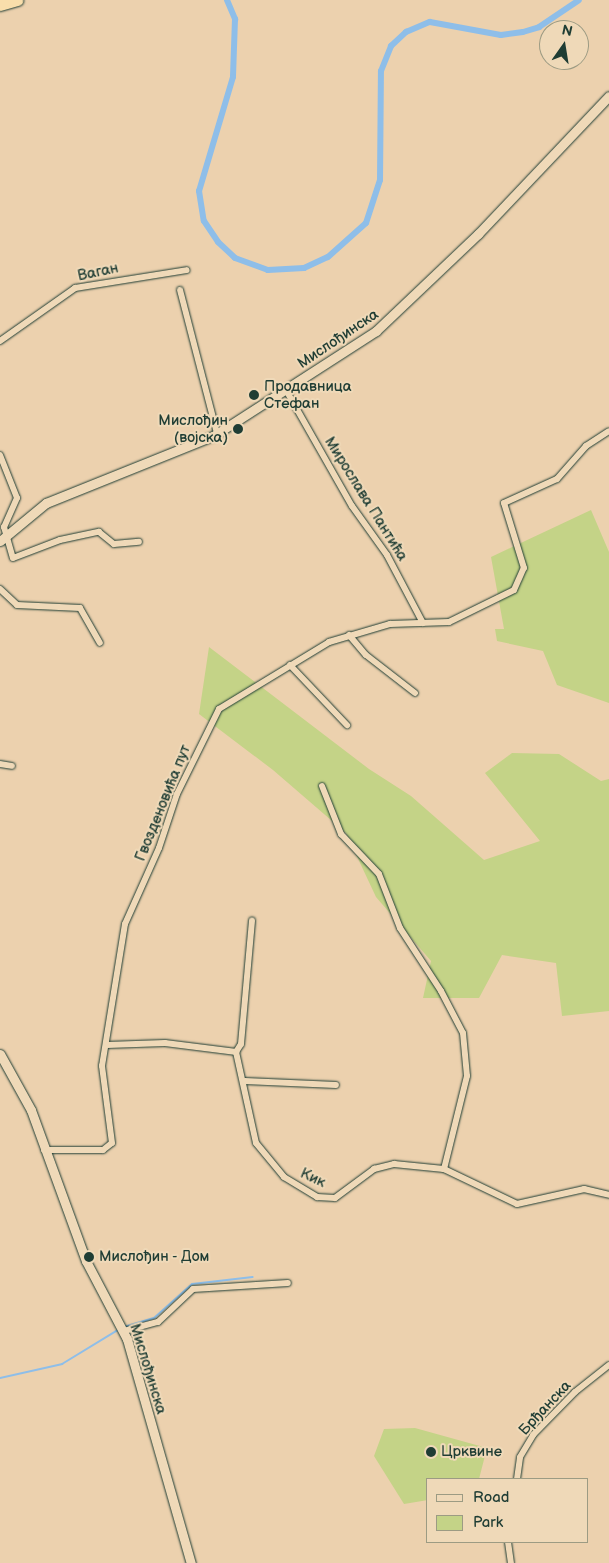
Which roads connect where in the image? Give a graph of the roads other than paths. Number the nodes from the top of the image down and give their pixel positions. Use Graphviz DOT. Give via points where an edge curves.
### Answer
graph roads {
  1 [pos="17,0"];
  2 [pos="0,5"];
  3 [pos="609,96"];
  4 [pos="187,270"];
  5 [pos="180,290"];
  6 [pos="0,341"];
  7 [pos="286,390"];
  8 [pos="609,431"];
  9 [pos="217,434"];
  10 [pos="0,455"];
  11 [pos="3,538"];
  12 [pos="139,542"];
  13 [pos="0,589"];
  14 [pos="422,623"];
  15 [pos="349,635"];
  16 [pos="100,643"];
  17 [pos="290,665"];
  18 [pos="415,693"];
  19 [pos="347,725"];
  20 [pos="0,764"];
  21 [pos="12,766"];
  22 [pos="322,786"];
  23 [pos="252,920"];
  24 [pos="107,1045"];
  25 [pos="236,1052"];
  26 [pos="0,1054"];
  27 [pos="245,1081"];
  28 [pos="336,1084"];
  29 [pos="44,1150"];
  30 [pos="444,1168"];
  31 [pos="609,1195"];
  32 [pos="288,1283"];
  33 [pos="124,1331"];
  34 [pos="609,1366"];
  35 [pos="517,1478"];
  36 [pos="508,1543"];
  37 [pos="191,1563"];
  38 [pos="511,1563"];
  1 -- 2 [label="highway"];
  3 -- 7 [label="main road, Мислођинска" via="399,312"];
  4 -- 6 [label="street, Ваган" via="75,288"];
  5 -- 9 [label="street"];
  7 -- 9 [label="main road, Мислођинска"];
  7 -- 14 [label="street, Мирослава Пантића" via="352,506 387,555"];
  8 -- 14 [label="street, Гвозденовића пут" via="586,446 557,479 504,503 524,568 520,585 455,620"];
  9 -- 11 [label="main road, Мислођинска" via="71,491 29,513"];
  10 -- 11 [label="street" via="18,498 4,527"];
  11 -- 12 [label="street" via="13,558 99,532 114,544"];
  13 -- 16 [label="street" via="17,605 80,608"];
  14 -- 15 [label="street, Гвозденовића пут" via="390,624"];
  15 -- 17 [label="street, Гвозденовића пут"];
  15 -- 18 [label="street" via="366,655"];
  17 -- 19 [label="street"];
  17 -- 24 [label="street, Гвозденовића пут" via="259,688 222,704 176,794 156,855 126,918"];
  20 -- 21 [label="street"];
  22 -- 30 [label="street" via="341,834 379,874 400,928 441,991 463,1033 467,1076"];
  23 -- 25 [label="street" via="241,1044"];
  24 -- 25 [label="street" via="165,1043"];
  24 -- 29 [label="street, Гвозденовића пут" via="102,1066 113,1133 111,1146 103,1150"];
  25 -- 27 [label="street, Кик"];
  26 -- 29 [label="main road, Мислођинска" via="28,1103"];
  27 -- 28 [label="street"];
  27 -- 30 [label="street, Кик" via="251,1131 262,1152 284,1177 317,1197 335,1198 388,1164"];
  29 -- 33 [label="main road, Мислођинска" via="86,1261"];
  30 -- 31 [label="street, Кик" via="517,1204 584,1189"];
  32 -- 33 [label="street" via="193,1289 158,1322"];
  33 -- 37 [label="main road, Мислођинска"];
  34 -- 35 [label="street, Брђанска" via="575,1392 533,1435 520,1457"];
  36 -- 38 [label="street"];
}
